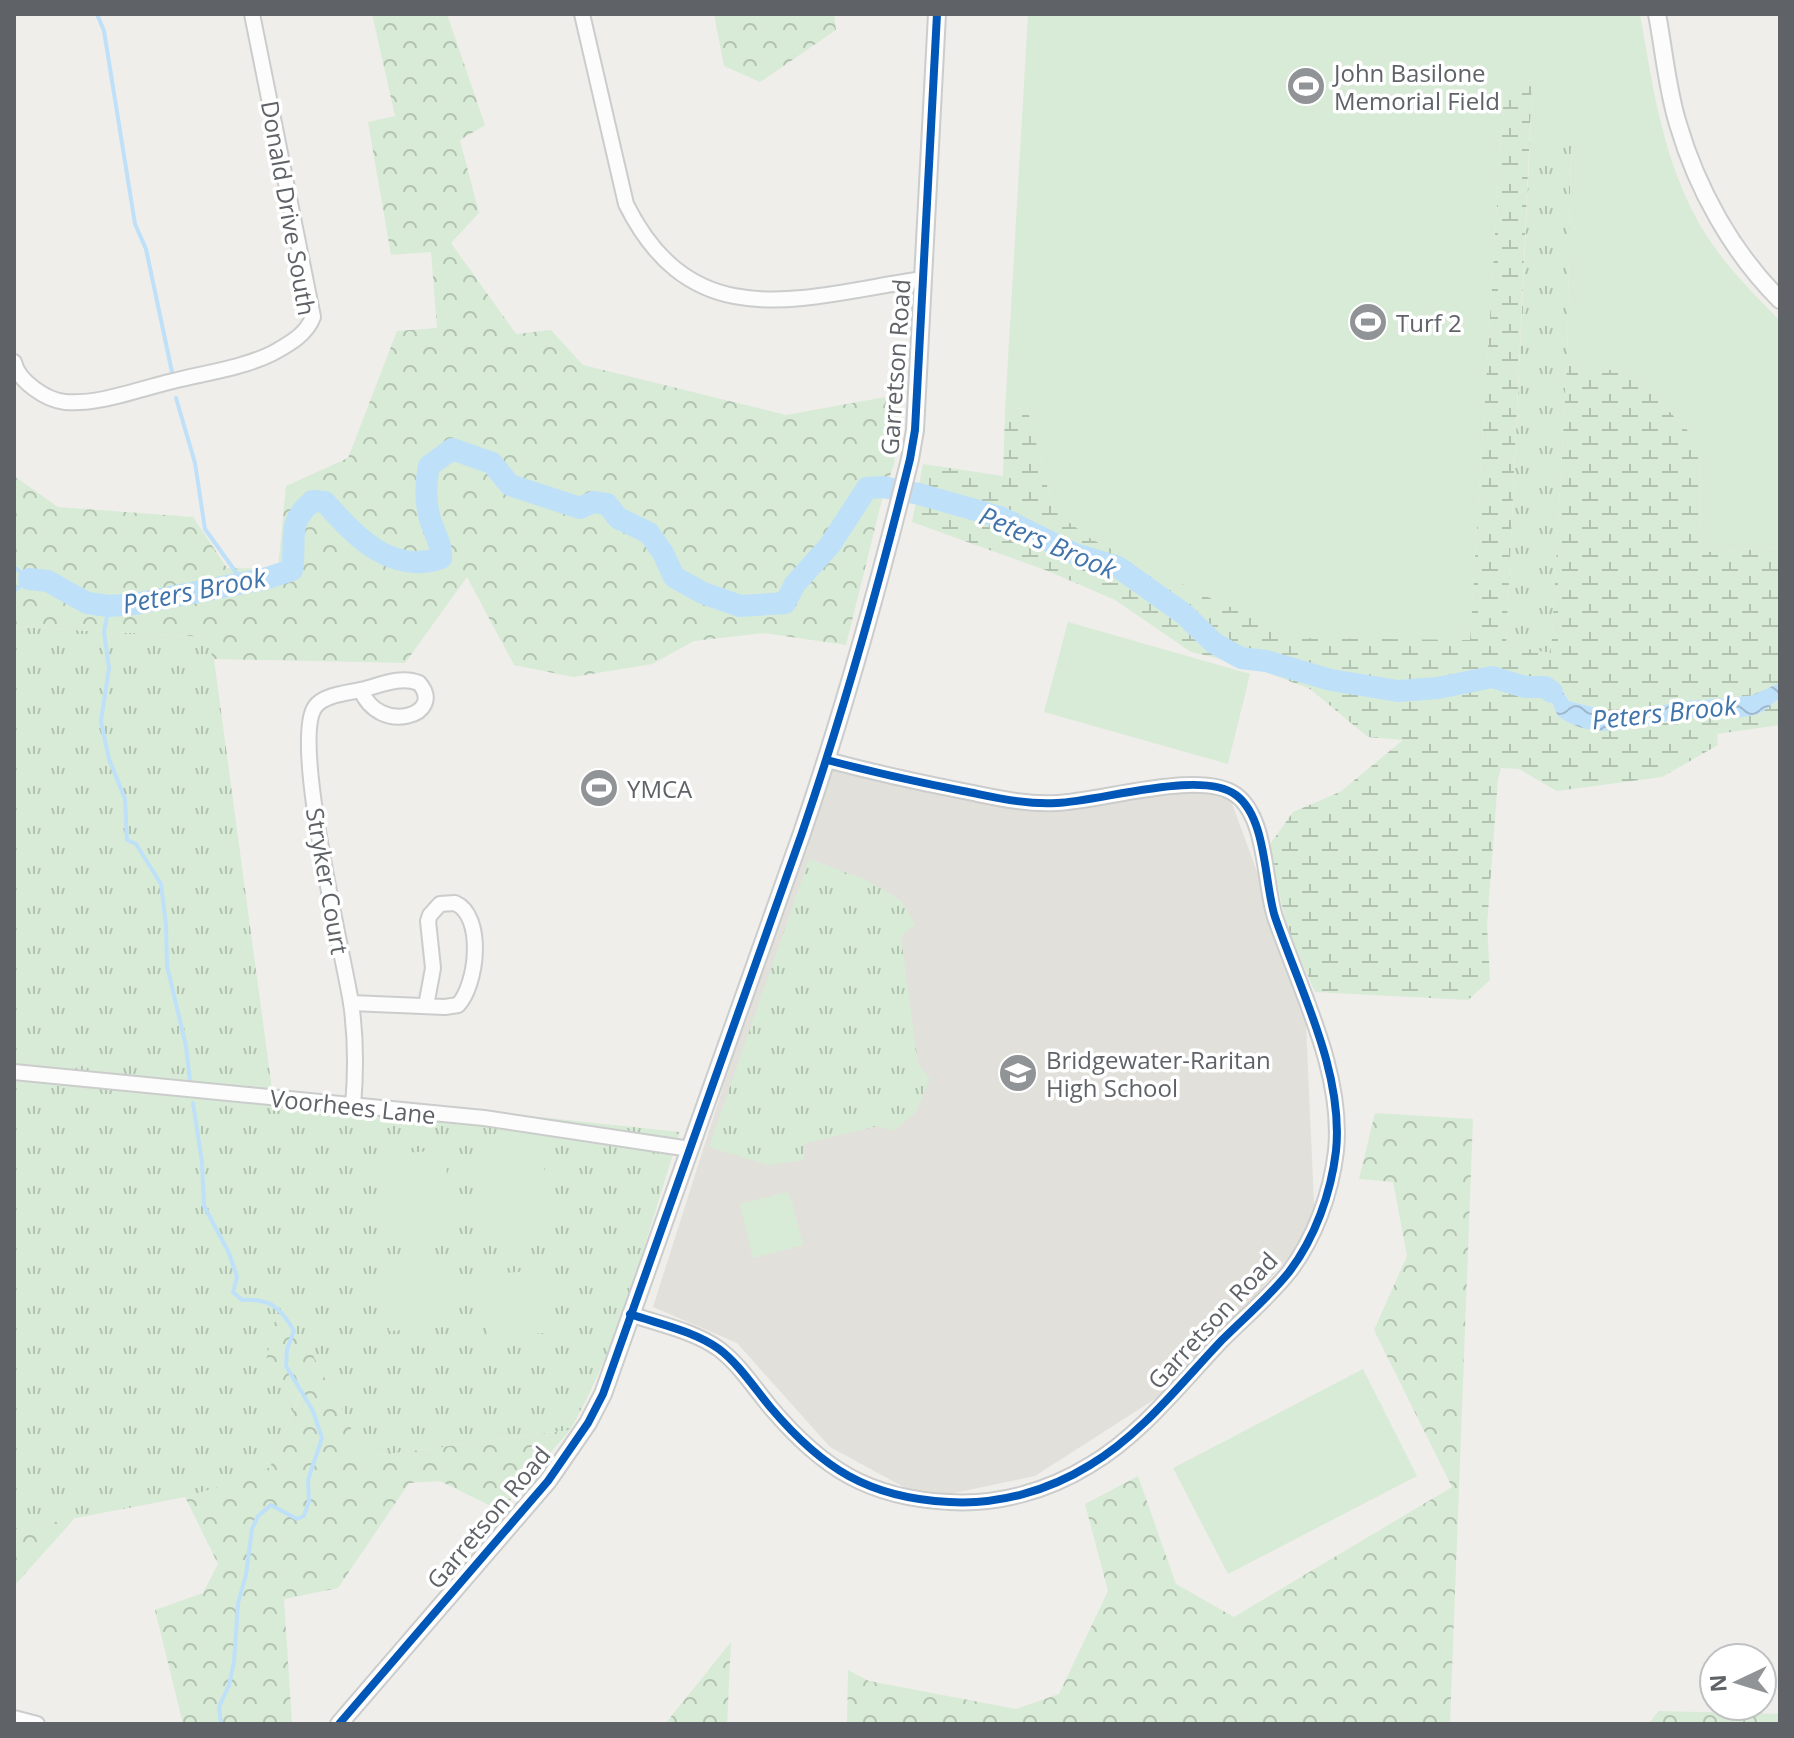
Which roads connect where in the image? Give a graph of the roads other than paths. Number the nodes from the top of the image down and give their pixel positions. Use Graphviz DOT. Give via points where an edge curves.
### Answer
graph roads {
  1 [pos="252,14"];
  2 [pos="582,14"];
  3 [pos="937,14"];
  4 [pos="1657,14"];
  5 [pos="922,279"];
  6 [pos="1780,300"];
  7 [pos="14,362"];
  8 [pos="361,690"];
  9 [pos="827,760"];
  10 [pos="351,1003"];
  11 [pos="426,1006"];
  12 [pos="14,1072"];
  13 [pos="353,1106"];
  14 [pos="690,1149"];
  15 [pos="630,1314"];
  16 [pos="14,1718"];
  17 [pos="37,1724"];
  18 [pos="339,1724"];
  1 -- 7 [label="street, Donald Drive South" via="313,317 310,327 271,354 93,400 55,399 21,377"];
  2 -- 5 [label="street" via="626,204 640,231 670,265 713,291 760,301"];
  3 -- 5 [label="street, Garretson Road"];
  4 -- 6 [label="street" via="1677,122 1697,176 1734,244"];
  5 -- 9 [label="street, Garretson Road" via="910,459"];
  8 -- 10 [label="street, Stryker Court" via="318,704 308,734 312,786"];
  9 -- 14 [label="street, Garretson Road"];
  9 -- 15 [label="street, Garretson Road" via="1024,802 1076,801 1191,785 1218,786 1236,795 1256,825 1270,902 1333,1084 1336,1151 1320,1215 1290,1271 1116,1447 1069,1477 1001,1499 946,1502 858,1481 800,1442 720,1350"];
  10 -- 11 [label="street"];
  10 -- 13 [label="street, Stryker Court"];
  11 -- 11 [label="street" via="458,1005 472,977 473,927 467,911 455,903 440,904 428,921 433,968"];
  12 -- 13 [label="street, Voorhees Lane"];
  13 -- 14 [label="street, Voorhees Lane" via="498,1120"];
  14 -- 15 [label="street, Garretson Road"];
  15 -- 18 [label="street, Garretson Road" via="603,1394 548,1481"];
  16 -- 17 [label="street"];
}
